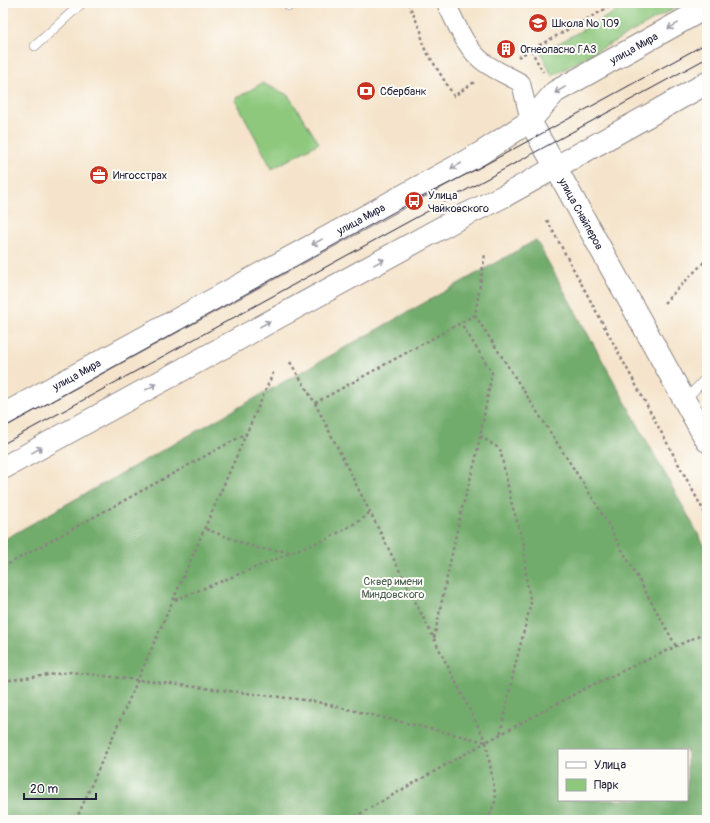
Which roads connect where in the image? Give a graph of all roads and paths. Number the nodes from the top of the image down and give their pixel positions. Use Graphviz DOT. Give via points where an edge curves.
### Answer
graph roads {
  1 [pos="82,3"];
  2 [pos="408,3"];
  3 [pos="446,3"];
  4 [pos="616,3"];
  5 [pos="707,7"];
  6 [pos="34,46"];
  7 [pos="547,78"];
  8 [pos="707,83"];
  9 [pos="454,96"];
  10 [pos="530,120"];
  11 [pos="556,166"];
  12 [pos="547,220"];
  13 [pos="485,254"];
  14 [pos="707,260"];
  15 [pos="664,303"];
  16 [pos="475,315"];
  17 [pos="461,323"];
  18 [pos="290,362"];
  19 [pos="274,371"];
  20 [pos="707,378"];
  21 [pos="685,400"];
  22 [pos="314,404"];
  23 [pos="3,414"];
  24 [pos="248,433"];
  25 [pos="480,436"];
  26 [pos="707,441"];
  27 [pos="3,468"];
  28 [pos="368,513"];
  29 [pos="707,517"];
  30 [pos="206,529"];
  31 [pos="292,552"];
  32 [pos="3,567"];
  33 [pos="175,600"];
  34 [pos="707,632"];
  35 [pos="434,638"];
  36 [pos="676,646"];
  37 [pos="138,680"];
  38 [pos="3,681"];
  39 [pos="500,735"];
  40 [pos="486,742"];
  41 [pos="76,820"];
  42 [pos="349,820"];
  43 [pos="488,820"];
  1 -- 6 [label="lane"];
  2 -- 9 [label="path" via="421,31 423,46"];
  3 -- 10 [label="street, улица Снайперов" via="468,44 479,57 521,83"];
  4 -- 7 [label="path" via="531,50"];
  5 -- 10 [label="main road, улица Мира, one-way" via="554,92"];
  8 -- 11 [label="main road"];
  10 -- 11 [label="main road, улица Снайперов"];
  10 -- 23 [label="main road, улица Мира, one-way" via="481,152"];
  11 -- 21 [label="main road, улица Снайперов"];
  27 -- 11 [label="main road, one-way"];
  12 -- 29 [label="path"];
  13 -- 16 [label="path"];
  14 -- 15 [label="path"];
  16 -- 17 [label="path"];
  16 -- 36 [label="path" via="597,505"];
  17 -- 22 [label="path"];
  17 -- 25 [label="path" via="492,373"];
  18 -- 22 [label="path"];
  19 -- 24 [label="path"];
  20 -- 21 [label="lane"];
  21 -- 26 [label="main road, улица Снайперов"];
  22 -- 28 [label="path"];
  24 -- 30 [label="path"];
  24 -- 32 [label="path"];
  25 -- 35 [label="path"];
  25 -- 39 [label="path" via="500,449 512,505 524,544 526,578 531,603"];
  28 -- 31 [label="path" via="361,520 328,539"];
  28 -- 35 [label="path"];
  30 -- 31 [label="path" via="256,548"];
  30 -- 33 [label="path"];
  31 -- 33 [label="path"];
  33 -- 37 [label="path"];
  34 -- 36 [label="path"];
  35 -- 40 [label="path"];
  36 -- 39 [label="path" via="588,687"];
  37 -- 38 [label="path" via="71,672"];
  37 -- 40 [label="path" via="313,701"];
  37 -- 41 [label="path"];
  39 -- 40 [label="path"];
  40 -- 42 [label="path"];
  40 -- 43 [label="path" via="496,798"];
}
